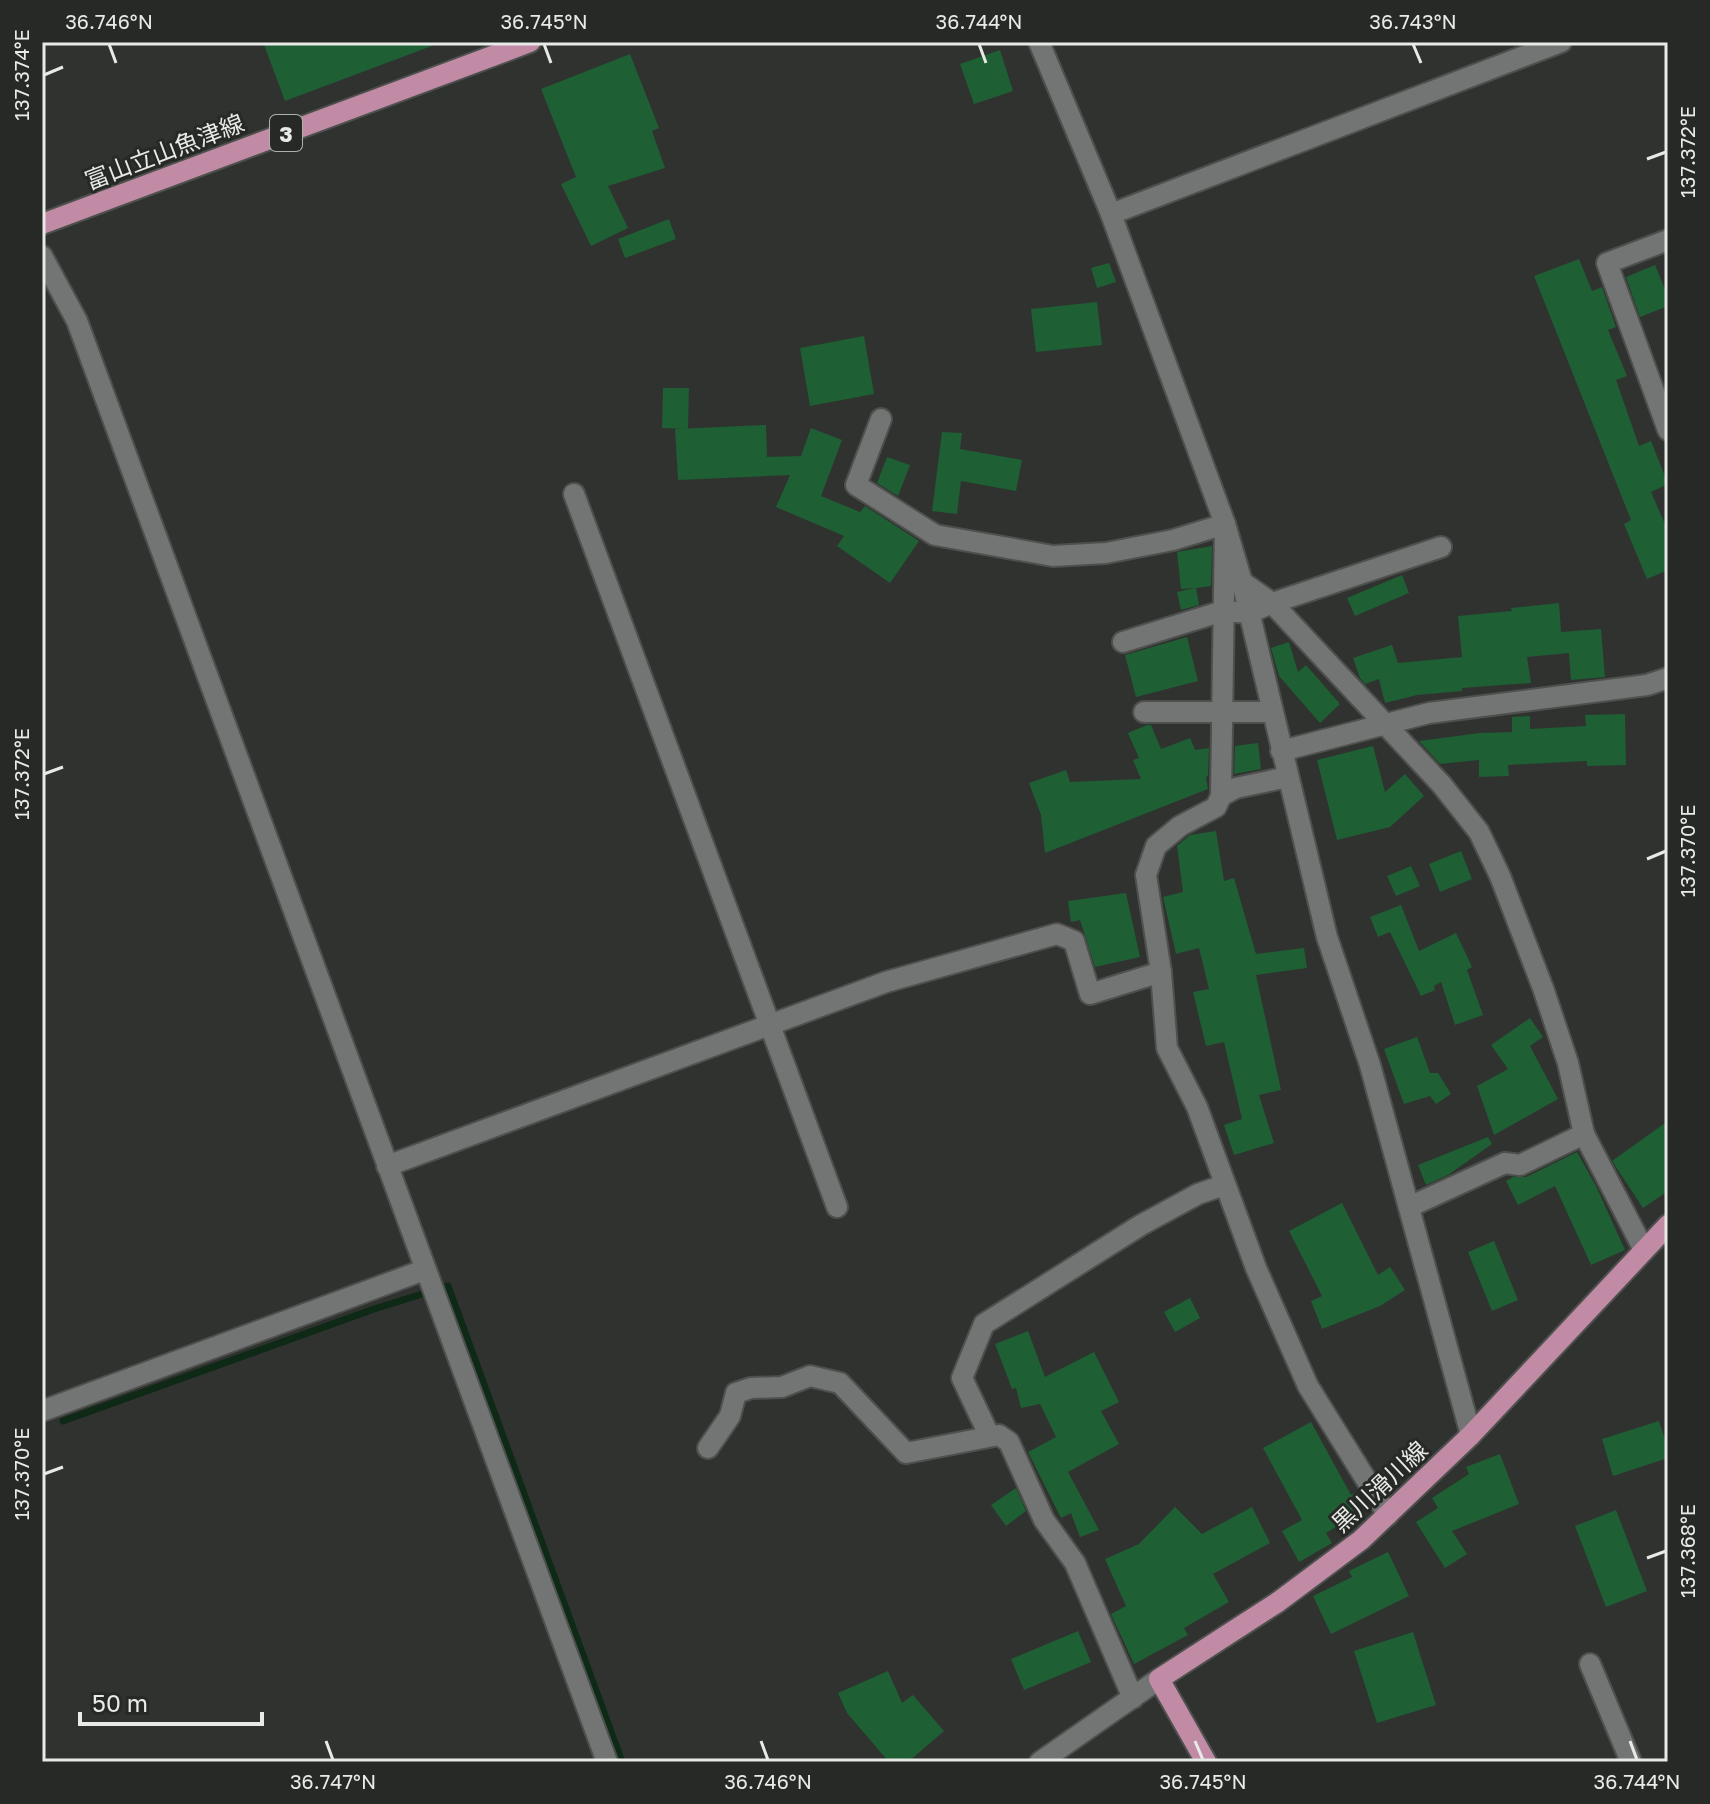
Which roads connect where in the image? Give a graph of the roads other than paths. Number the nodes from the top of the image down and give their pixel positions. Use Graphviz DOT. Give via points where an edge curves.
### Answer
graph roads {
  1 [pos="530,42"];
  2 [pos="1039,42"];
  3 [pos="1561,42"];
  4 [pos="1111,214"];
  5 [pos="42,224"];
  6 [pos="1668,240"];
  7 [pos="42,256"];
  8 [pos="1660,382"];
  9 [pos="881,419"];
  10 [pos="1668,430"];
  11 [pos="574,494"];
  12 [pos="1225,524"];
  13 [pos="1441,547"];
  14 [pos="1242,582"];
  15 [pos="1272,603"];
  16 [pos="1223,611"];
  17 [pos="1249,613"];
  18 [pos="1123,642"];
  19 [pos="1668,678"];
  20 [pos="1144,712"];
  21 [pos="1272,712"];
  22 [pos="1223,713"];
  23 [pos="1385,724"];
  24 [pos="1281,751"];
  25 [pos="1288,777"];
  26 [pos="1221,796"];
  27 [pos="1161,972"];
  28 [pos="769,1023"];
  29 [pos="1584,1134"];
  30 [pos="387,1166"];
  31 [pos="1224,1185"];
  32 [pos="837,1207"];
  33 [pos="1409,1207"];
  34 [pos="1668,1225"];
  35 [pos="1644,1250"];
  36 [pos="424,1270"];
  37 [pos="42,1411"];
  38 [pos="989,1435"];
  39 [pos="1471,1435"];
  40 [pos="708,1448"];
  41 [pos="1388,1515"];
  42 [pos="1590,1664"];
  43 [pos="1159,1679"];
  44 [pos="1133,1698"];
  45 [pos="607,1762"];
  46 [pos="1040,1762"];
  47 [pos="1206,1762"];
  48 [pos="1631,1762"];
  1 -- 5 [label="main road, 富山立山魚津線 / 3"];
  2 -- 4 [label="street"];
  3 -- 4 [label="street"];
  4 -- 12 [label="street"];
  6 -- 8 [label="street" via="1607,263"];
  7 -- 30 [label="street" via="77,321"];
  8 -- 10 [label="street"];
  9 -- 12 [label="street" via="856,485 935,535 1053,556 1106,553"];
  11 -- 28 [label="street"];
  12 -- 14 [label="street"];
  12 -- 16 [label="street"];
  13 -- 15 [label="street"];
  14 -- 15 [label="street"];
  14 -- 17 [label="street"];
  15 -- 17 [label="street"];
  15 -- 23 [label="street"];
  16 -- 17 [label="street"];
  16 -- 18 [label="street"];
  16 -- 22 [label="street"];
  17 -- 21 [label="street"];
  19 -- 23 [label="street"];
  20 -- 22 [label="street"];
  21 -- 22 [label="street"];
  21 -- 24 [label="street"];
  22 -- 26 [label="street"];
  23 -- 24 [label="street"];
  23 -- 29 [label="street" via="1479,832 1543,988"];
  24 -- 25 [label="street"];
  25 -- 26 [label="street"];
  25 -- 33 [label="street" via="1327,937"];
  26 -- 27 [label="street" via="1216,807 1156,846 1146,875"];
  27 -- 28 [label="street" via="1090,994 1074,941 1057,934 886,982"];
  27 -- 31 [label="street" via="1167,1048 1197,1107"];
  28 -- 30 [label="street"];
  28 -- 32 [label="street"];
  29 -- 33 [label="street"];
  29 -- 35 [label="street"];
  30 -- 36 [label="street"];
  31 -- 38 [label="street" via="1141,1225 984,1324 962,1378"];
  31 -- 41 [label="street" via="1308,1386"];
  33 -- 39 [label="street"];
  34 -- 35 [label="main road, 黒川滑川線"];
  35 -- 39 [label="main road, 黒川滑川線"];
  36 -- 37 [label="street"];
  36 -- 45 [label="street"];
  38 -- 40 [label="street" via="906,1453 840,1383 810,1376 782,1387 736,1393 730,1416"];
  38 -- 44 [label="street" via="1009,1442 1044,1520 1075,1563"];
  39 -- 41 [label="main road, 黒川滑川線"];
  41 -- 43 [label="main road, 黒川滑川線" via="1278,1602"];
  42 -- 48 [label="street"];
  43 -- 44 [label="street"];
  43 -- 47 [label="main road"];
  44 -- 46 [label="street"];
}
